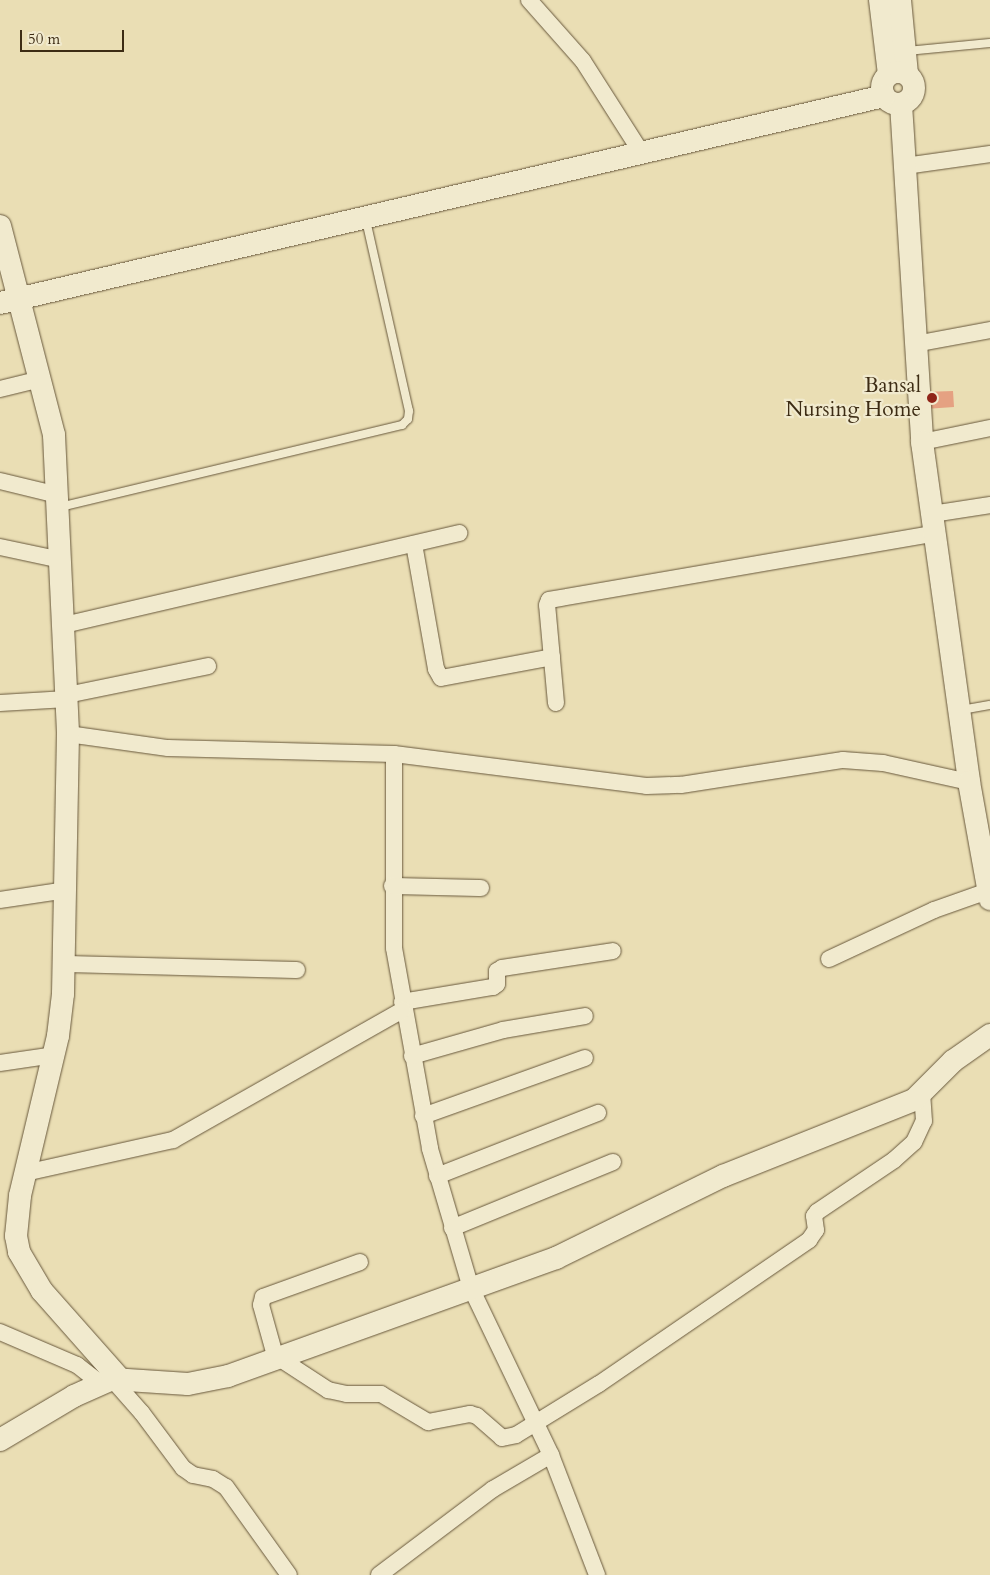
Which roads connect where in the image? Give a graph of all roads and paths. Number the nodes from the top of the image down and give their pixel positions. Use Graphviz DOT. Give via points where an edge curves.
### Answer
graph roads {
  1 [pos="529,0"];
  2 [pos="880,0"];
  3 [pos="900,0"];
  4 [pos="990,43"];
  5 [pos="906,51"];
  6 [pos="898,74"];
  7 [pos="892,100"];
  8 [pos="642,152"];
  9 [pos="990,154"];
  10 [pos="905,166"];
  11 [pos="365,217"];
  12 [pos="0,226"];
  13 [pos="10,300"];
  14 [pos="990,330"];
  15 [pos="916,344"];
  16 [pos="41,379"];
  17 [pos="0,390"];
  18 [pos="990,428"];
  19 [pos="922,442"];
  20 [pos="0,481"];
  21 [pos="58,501"];
  22 [pos="990,505"];
  23 [pos="934,523"];
  24 [pos="459,533"];
  25 [pos="414,544"];
  26 [pos="0,547"];
  27 [pos="61,560"];
  28 [pos="64,625"];
  29 [pos="552,657"];
  30 [pos="208,666"];
  31 [pos="67,697"];
  32 [pos="556,703"];
  33 [pos="0,704"];
  34 [pos="990,705"];
  35 [pos="959,710"];
  36 [pos="68,734"];
  37 [pos="394,754"];
  38 [pos="969,782"];
  39 [pos="392,886"];
  40 [pos="481,888"];
  41 [pos="66,890"];
  42 [pos="989,895"];
  43 [pos="0,900"];
  44 [pos="613,951"];
  45 [pos="829,959"];
  46 [pos="66,964"];
  47 [pos="296,970"];
  48 [pos="403,1006"];
  49 [pos="585,1016"];
  50 [pos="990,1035"];
  51 [pos="54,1055"];
  52 [pos="412,1056"];
  53 [pos="585,1058"];
  54 [pos="0,1062"];
  55 [pos="922,1094"];
  56 [pos="598,1113"];
  57 [pos="423,1116"];
  58 [pos="613,1162"];
  59 [pos="25,1172"];
  60 [pos="438,1176"];
  61 [pos="452,1228"];
  62 [pos="360,1262"];
  63 [pos="471,1288"];
  64 [pos="0,1332"];
  65 [pos="278,1358"];
  66 [pos="110,1380"];
  67 [pos="535,1421"];
  68 [pos="0,1440"];
  69 [pos="550,1455"];
  70 [pos="289,1575"];
  71 [pos="379,1575"];
  72 [pos="597,1575"];
  1 -- 8 [label="street" via="583,61"];
  2 -- 6 [label="street"];
  3 -- 5 [label="street"];
  4 -- 5 [label="lane"];
  5 -- 6 [label="street"];
  6 -- 7 [label="street" via="882,86"];
  6 -- 7 [label="street" via="913,81 914,91 910,99"];
  7 -- 8 [label="street"];
  7 -- 10 [label="street"];
  8 -- 11 [label="street"];
  9 -- 10 [label="street"];
  10 -- 15 [label="street"];
  11 -- 13 [label="street"];
  11 -- 21 [label="lane" via="409,411 408,419 402,425"];
  12 -- 13 [label="street"];
  13 -- 16 [label="street"];
  14 -- 15 [label="street"];
  15 -- 19 [label="street"];
  16 -- 17 [label="street"];
  16 -- 21 [label="street" via="54,435"];
  18 -- 19 [label="street"];
  19 -- 23 [label="street"];
  20 -- 21 [label="street"];
  21 -- 27 [label="street"];
  22 -- 23 [label="street"];
  23 -- 29 [label="street" via="549,600"];
  23 -- 35 [label="street"];
  24 -- 25 [label="street"];
  25 -- 28 [label="street"];
  25 -- 29 [label="street" via="436,669 441,678"];
  26 -- 27 [label="street"];
  27 -- 28 [label="street"];
  28 -- 31 [label="street"];
  29 -- 32 [label="street"];
  30 -- 31 [label="street"];
  31 -- 33 [label="street"];
  31 -- 36 [label="street"];
  34 -- 35 [label="lane"];
  35 -- 38 [label="street"];
  36 -- 37 [label="street" via="168,748"];
  36 -- 41 [label="street"];
  37 -- 38 [label="street" via="571,779 646,786 681,785 843,760 882,763"];
  37 -- 39 [label="street"];
  38 -- 42 [label="street"];
  39 -- 40 [label="street"];
  39 -- 48 [label="street" via="394,948"];
  41 -- 43 [label="street"];
  41 -- 46 [label="street"];
  42 -- 45 [label="street" via="934,910"];
  44 -- 48 [label="street" via="502,968 497,970 497,984 493,987"];
  46 -- 47 [label="street"];
  46 -- 51 [label="street"];
  48 -- 52 [label="street"];
  48 -- 59 [label="street" via="173,1140"];
  49 -- 52 [label="street" via="503,1030"];
  50 -- 55 [label="street" via="953,1061"];
  51 -- 54 [label="street"];
  51 -- 59 [label="street"];
  52 -- 57 [label="street"];
  53 -- 57 [label="street"];
  55 -- 63 [label="street" via="723,1176 556,1258"];
  55 -- 67 [label="street" via="924,1121 914,1142 894,1160 817,1212 814,1216 816,1230 809,1240 599,1384"];
  56 -- 60 [label="street"];
  57 -- 60 [label="street"];
  58 -- 61 [label="street"];
  59 -- 66 [label="street" via="17,1220 19,1252 42,1291"];
  60 -- 61 [label="street"];
  61 -- 63 [label="street"];
  62 -- 65 [label="street" via="264,1297 261,1305"];
  63 -- 65 [label="street"];
  63 -- 67 [label="street"];
  64 -- 66 [label="street"];
  65 -- 66 [label="street" via="228,1376 188,1384"];
  65 -- 67 [label="street" via="328,1390 347,1394 381,1394 428,1422 470,1414 477,1416 502,1438 516,1435"];
  66 -- 68 [label="street"];
  66 -- 70 [label="street" via="142,1413 183,1468 193,1476 213,1479 226,1487"];
  67 -- 69 [label="street"];
  69 -- 71 [label="street" via="493,1489"];
  69 -- 72 [label="street"];
}
